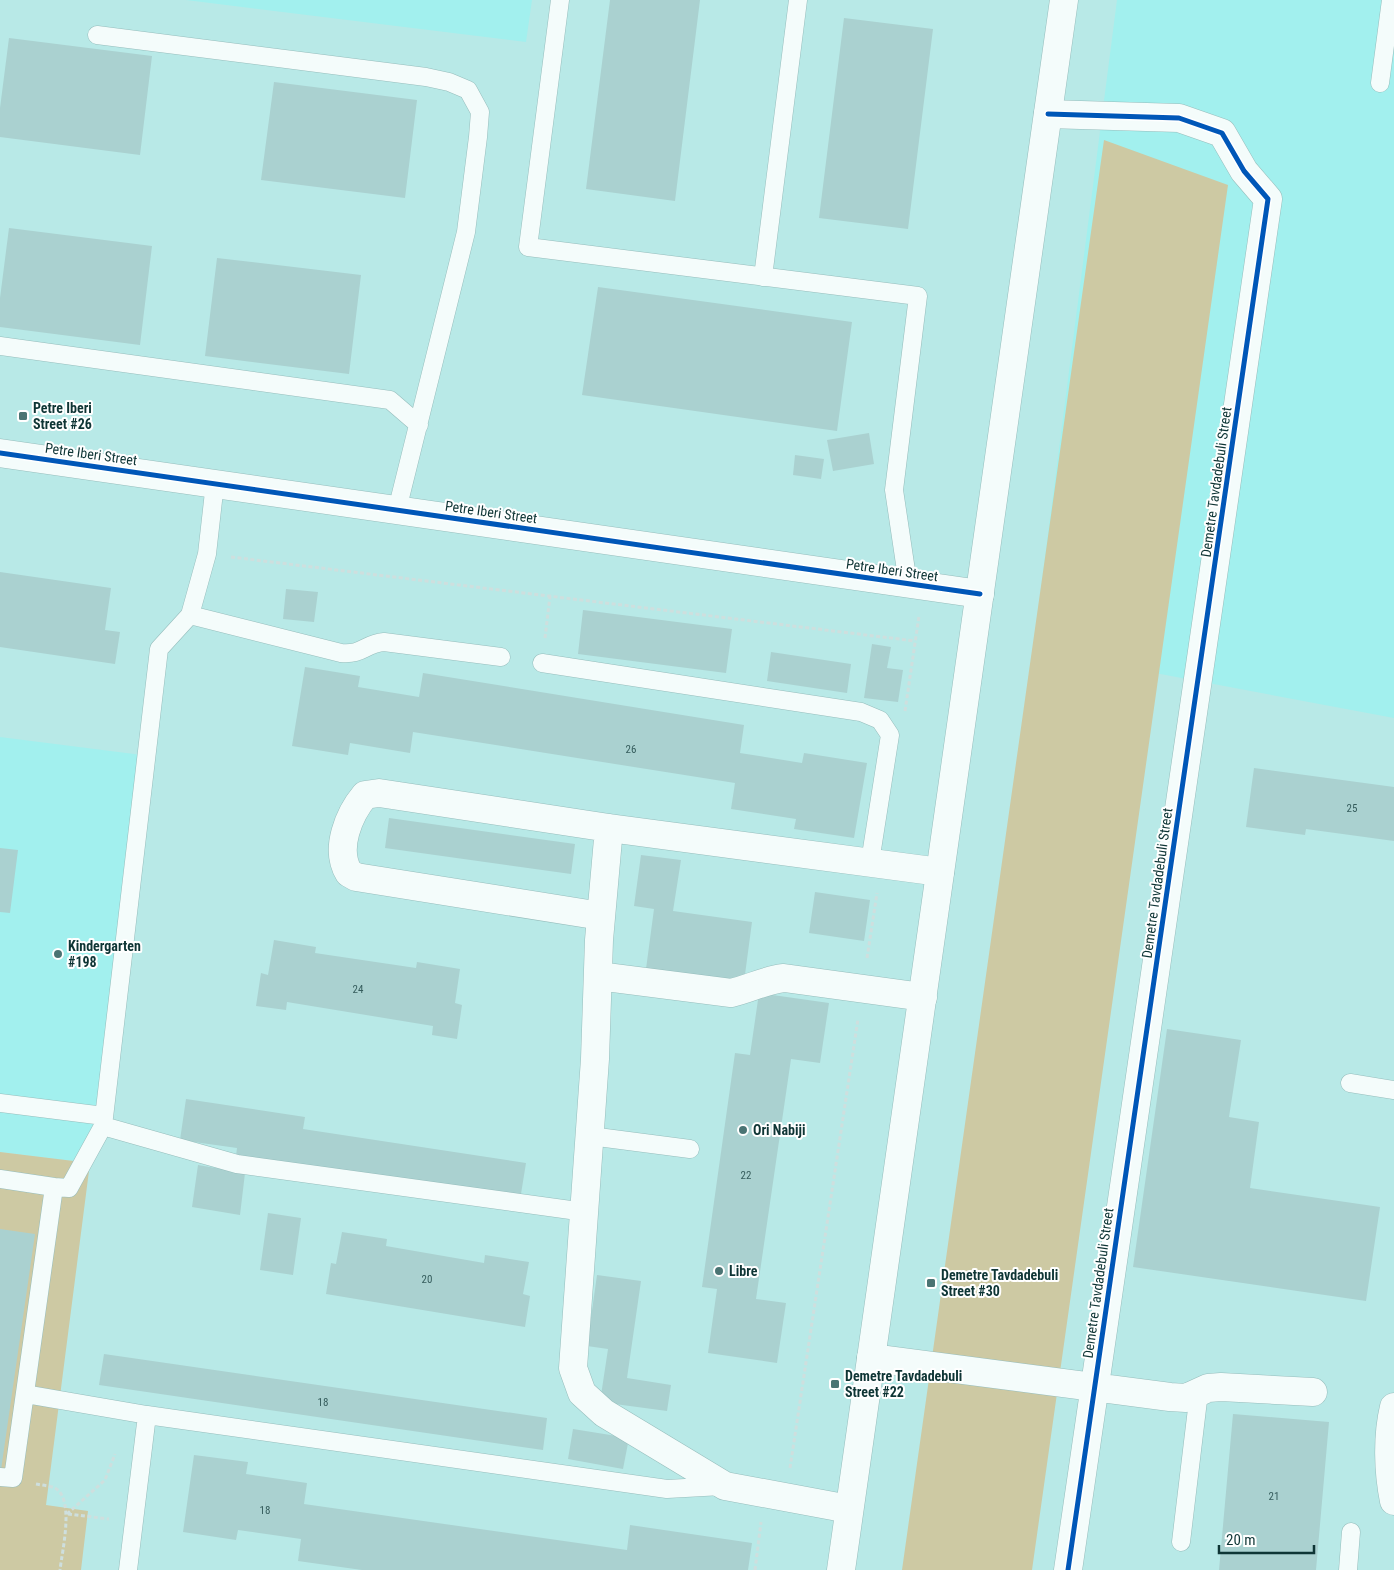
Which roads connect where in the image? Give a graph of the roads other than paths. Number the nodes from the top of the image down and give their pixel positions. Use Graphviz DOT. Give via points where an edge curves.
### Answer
graph roads {
  1 [pos="560,0"];
  2 [pos="798,0"];
  3 [pos="1064,0"];
  4 [pos="1391,0"];
  5 [pos="97,35"];
  6 [pos="1380,84"];
  7 [pos="1048,114"];
  8 [pos="763,277"];
  9 [pos="0,346"];
  10 [pos="419,425"];
  11 [pos="0,452"];
  12 [pos="215,483"];
  13 [pos="397,510"];
  14 [pos="916,585"];
  15 [pos="980,594"];
  16 [pos="190,615"];
  17 [pos="500,657"];
  18 [pos="542,664"];
  19 [pos="609,828"];
  20 [pos="876,863"];
  21 [pos="940,872"];
  22 [pos="601,916"];
  23 [pos="598,976"];
  24 [pos="922,997"];
  25 [pos="1350,1083"];
  26 [pos="1394,1090"];
  27 [pos="0,1103"];
  28 [pos="104,1121"];
  29 [pos="590,1136"];
  30 [pos="690,1149"];
  31 [pos="0,1179"];
  32 [pos="54,1187"];
  33 [pos="585,1212"];
  34 [pos="871,1358"];
  35 [pos="1095,1386"];
  36 [pos="1199,1392"];
  37 [pos="1313,1392"];
  38 [pos="25,1394"];
  39 [pos="1394,1407"];
  40 [pos="139,1413"];
  41 [pos="7,1478"];
  42 [pos="725,1486"];
  43 [pos="1394,1501"];
  44 [pos="850,1509"];
  45 [pos="1351,1532"];
  46 [pos="1181,1542"];
  47 [pos="128,1570"];
  48 [pos="841,1570"];
  49 [pos="1068,1570"];
  50 [pos="1348,1570"];
  1 -- 8 [label="lane" via="528,247"];
  2 -- 8 [label="lane"];
  3 -- 7 [label="street"];
  4 -- 6 [label="lane"];
  5 -- 10 [label="lane" via="426,77 468,90 480,112 466,232"];
  7 -- 15 [label="street"];
  7 -- 35 [label="street, Demetre Tavdadebuli Street" via="1179,118 1222,133 1244,171 1268,199"];
  8 -- 14 [label="lane" via="918,296 894,490"];
  9 -- 10 [label="lane" via="390,400"];
  10 -- 13 [label="lane"];
  11 -- 12 [label="street, Petre Iberi Street"];
  12 -- 13 [label="street, Petre Iberi Street"];
  12 -- 16 [label="lane" via="207,554"];
  13 -- 14 [label="street, Petre Iberi Street"];
  14 -- 15 [label="street, Petre Iberi Street"];
  15 -- 21 [label="street"];
  16 -- 17 [label="lane" via="341,653 355,654 376,642 384,642"];
  16 -- 28 [label="lane" via="159,649"];
  18 -- 20 [label="lane" via="861,712 880,720 890,735"];
  19 -- 20 [label="street"];
  19 -- 22 [label="street"];
  19 -- 22 [label="street" via="379,793 365,795 349,817 343,857 349,873 365,880"];
  20 -- 21 [label="street"];
  21 -- 24 [label="street"];
  22 -- 23 [label="street"];
  23 -- 24 [label="street" via="730,993 784,978"];
  23 -- 29 [label="street"];
  24 -- 34 [label="street"];
  25 -- 26 [label="lane"];
  27 -- 28 [label="lane"];
  28 -- 32 [label="lane" via="68,1188"];
  28 -- 33 [label="lane" via="237,1164"];
  29 -- 30 [label="lane"];
  29 -- 33 [label="street"];
  31 -- 32 [label="lane"];
  32 -- 38 [label="lane"];
  33 -- 42 [label="street" via="574,1368 582,1393 604,1413"];
  34 -- 35 [label="street"];
  34 -- 44 [label="street"];
  35 -- 36 [label="street" via="1186,1398"];
  35 -- 49 [label="street, Demetre Tavdadebuli Street"];
  36 -- 37 [label="street" via="1221,1387"];
  36 -- 46 [label="lane"];
  38 -- 40 [label="lane"];
  38 -- 41 [label="lane"];
  39 -- 43 [label="street" via="1390,1422"];
  40 -- 42 [label="lane" via="667,1489"];
  40 -- 47 [label="lane" via="134,1523"];
  42 -- 44 [label="street"];
  44 -- 48 [label="street"];
  45 -- 50 [label="lane"];
}
